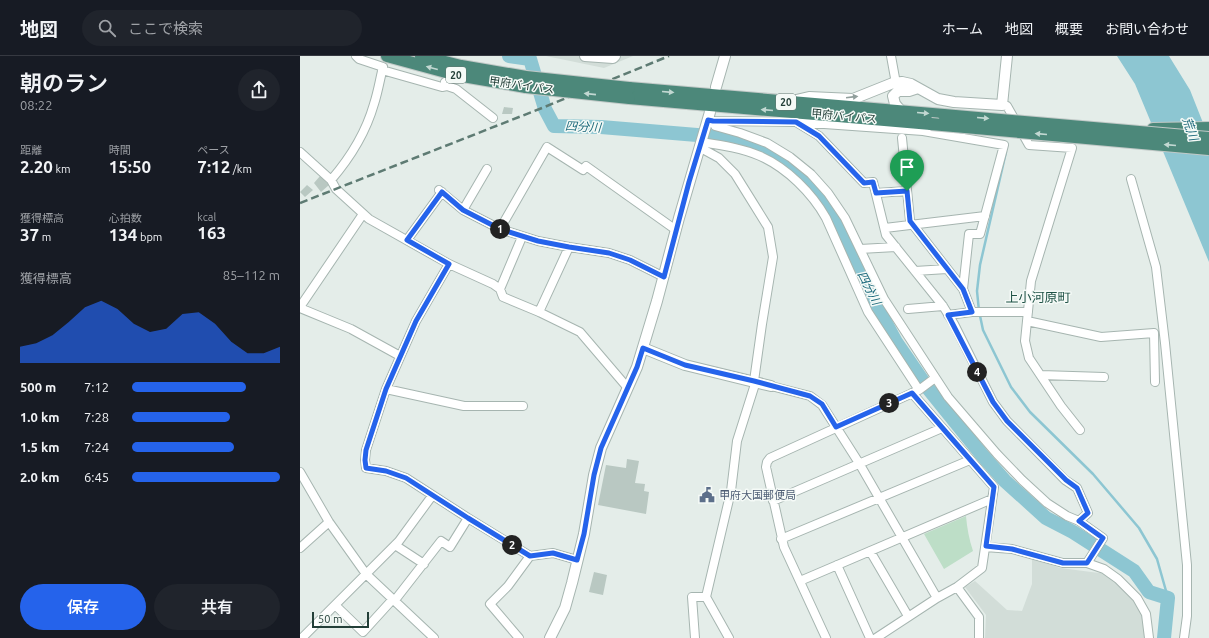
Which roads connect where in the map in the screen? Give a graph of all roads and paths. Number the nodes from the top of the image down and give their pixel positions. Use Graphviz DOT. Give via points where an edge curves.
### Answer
graph roads {
  1 [pos="356,56"];
  2 [pos="387,56"];
  3 [pos="421,56"];
  4 [pos="585,56"];
  5 [pos="615,56"];
  6 [pos="725,56"];
  7 [pos="891,56"];
  8 [pos="1007,56"];
  9 [pos="382,70"];
  10 [pos="895,78"];
  11 [pos="526,82"];
  12 [pos="716,87"];
  13 [pos="918,88"];
  14 [pos="629,93"];
  15 [pos="786,102"];
  16 [pos="1002,104"];
  17 [pos="901,111"];
  18 [pos="493,118"];
  19 [pos="709,120"];
  20 [pos="796,122"];
  21 [pos="1209,128"];
  22 [pos="1108,129"];
  23 [pos="902,138"];
  24 [pos="1209,138"];
  25 [pos="700,144"];
  26 [pos="1209,149"];
  27 [pos="300,152"];
  28 [pos="487,169"];
  29 [pos="1131,179"];
  30 [pos="331,180"];
  31 [pos="907,191"];
  32 [pos="876,193"];
  33 [pos="463,210"];
  34 [pos="363,214"];
  35 [pos="985,216"];
  36 [pos="912,224"];
  37 [pos="885,228"];
  38 [pos="500,229"];
  39 [pos="676,230"];
  40 [pos="522,237"];
  41 [pos="407,240"];
  42 [pos="569,247"];
  43 [pos="896,247"];
  44 [pos="860,249"];
  45 [pos="449,264"];
  46 [pos="947,269"];
  47 [pos="915,271"];
  48 [pos="664,277"];
  49 [pos="500,289"];
  50 [pos="963,289"];
  51 [pos="943,306"];
  52 [pos="300,308"];
  53 [pos="908,308"];
  54 [pos="539,312"];
  55 [pos="973,312"];
  56 [pos="1028,312"];
  57 [pos="948,315"];
  58 [pos="1027,321"];
  59 [pos="643,348"];
  60 [pos="400,356"];
  61 [pos="1041,375"];
  62 [pos="1104,377"];
  63 [pos="934,379"];
  64 [pos="755,381"];
  65 [pos="1155,382"];
  66 [pos="627,386"];
  67 [pos="771,386"];
  68 [pos="386,389"];
  69 [pos="918,390"];
  70 [pos="523,406"];
  71 [pos="836,427"];
  72 [pos="942,428"];
  73 [pos="1080,430"];
  74 [pos="970,460"];
  75 [pos="859,463"];
  76 [pos="300,472"];
  77 [pos="432,496"];
  78 [pos="879,498"];
  79 [pos="992,500"];
  80 [pos="773,501"];
  81 [pos="468,518"];
  82 [pos="1079,521"];
  83 [pos="329,522"];
  84 [pos="902,537"];
  85 [pos="781,539"];
  86 [pos="395,545"];
  87 [pos="986,546"];
  88 [pos="300,548"];
  89 [pos="870,551"];
  90 [pos="530,556"];
  91 [pos="577,560"];
  92 [pos="1087,563"];
  93 [pos="424,564"];
  94 [pos="837,565"];
  95 [pos="366,574"];
  96 [pos="800,581"];
  97 [pos="957,587"];
  98 [pos="706,597"];
  99 [pos="937,598"];
  100 [pos="394,600"];
  101 [pos="335,605"];
  102 [pos="908,616"];
  103 [pos="302,638"];
  104 [pos="434,638"];
  105 [pos="519,638"];
  106 [pos="550,638"];
  107 [pos="694,638"];
  108 [pos="729,638"];
  109 [pos="826,638"];
  110 [pos="870,638"];
  111 [pos="876,638"];
  112 [pos="979,638"];
  113 [pos="1148,638"];
  114 [pos="1184,638"];
  1 -- 9 [label="street" via="383,67"];
  11 -- 2 [label="highway, 甲府バイパス / 20, one-way" via="457,75"];
  3 -- 11 [label="highway, 甲府バイパス / 20"];
  4 -- 5 [label="street"];
  6 -- 12 [label="street"];
  7 -- 10 [label="street"];
  8 -- 16 [label="street"];
  9 -- 18 [label="street" via="442,87 446,84"];
  9 -- 30 [label="street" via="374,105 363,133 347,162"];
  11 -- 14 [label="highway, 甲府バイパス / 20, bridge"];
  15 -- 13 [label="street, one-way" via="809,97 853,99 893,83 902,82"];
  13 -- 16 [label="street" via="938,98 954,102"];
  13 -- 17 [label="street" via="898,91 893,96"];
  14 -- 15 [label="highway, 甲府バイパス / 20, one-way"];
  26 -- 14 [label="highway, 甲府バイパス / 20, one-way, bridge"];
  15 -- 17 [label="highway, 甲府バイパス / 20"];
  16 -- 56 [label="street" via="1007,106 1029,145 1072,148 1031,281"];
  17 -- 22 [label="highway, 甲府バイパス / 20, one-way, bridge"];
  19 -- 20 [label="street"];
  19 -- 25 [label="street"];
  19 -- 44 [label="street" via="715,126 767,143 811,174 845,218"];
  20 -- 32 [label="street" via="819,136 864,183 873,182"];
  20 -- 35 [label="street" via="923,132 1004,145"];
  21 -- 22 [label="highway, bridge"];
  22 -- 24 [label="highway, 甲府バイパス / 20, bridge"];
  23 -- 31 [label="street"];
  25 -- 39 [label="street"];
  25 -- 64 [label="street" via="735,174 768,227 773,257"];
  25 -- 69 [label="street" via="730,147 760,156 782,169 805,189 826,218 868,312"];
  27 -- 30 [label="street"];
  28 -- 33 [label="street"];
  29 -- 114 [label="street" via="1156,267 1165,343 1187,565 1187,616"];
  30 -- 34 [label="street" via="336,189"];
  31 -- 32 [label="street"];
  31 -- 36 [label="street"];
  32 -- 37 [label="street"];
  33 -- 38 [label="street"];
  33 -- 41 [label="street" via="440,191"];
  34 -- 41 [label="street"];
  34 -- 52 [label="street"];
  35 -- 36 [label="street"];
  35 -- 50 [label="street" via="980,234 969,234"];
  36 -- 37 [label="street"];
  36 -- 46 [label="street"];
  37 -- 43 [label="street" via="886,235"];
  38 -- 39 [label="street" via="546,147 583,170 586,166"];
  38 -- 40 [label="street"];
  39 -- 48 [label="street"];
  40 -- 42 [label="street"];
  40 -- 49 [label="street"];
  41 -- 45 [label="street"];
  42 -- 48 [label="street" via="609,253"];
  42 -- 54 [label="street"];
  43 -- 44 [label="street"];
  43 -- 47 [label="street"];
  44 -- 63 [label="street" via="884,299"];
  45 -- 49 [label="street"];
  45 -- 60 [label="street" via="416,321"];
  46 -- 47 [label="street"];
  46 -- 50 [label="street"];
  47 -- 51 [label="street"];
  48 -- 59 [label="street"];
  49 -- 54 [label="street" via="503,297"];
  50 -- 55 [label="street"];
  51 -- 53 [label="street"];
  51 -- 57 [label="street"];
  52 -- 60 [label="street" via="351,329"];
  54 -- 66 [label="street" via="580,332"];
  55 -- 56 [label="street"];
  55 -- 57 [label="street"];
  56 -- 58 [label="street"];
  57 -- 82 [label="street" via="993,402 1007,421 1077,488 1088,513"];
  58 -- 61 [label="street" via="1025,341 1029,358"];
  58 -- 65 [label="street" via="1101,337 1154,333"];
  59 -- 64 [label="street" via="685,365"];
  59 -- 66 [label="street"];
  60 -- 68 [label="street"];
  61 -- 62 [label="street"];
  61 -- 73 [label="street"];
  63 -- 69 [label="street"];
  63 -- 82 [label="street" via="971,425 1022,480 1047,504"];
  64 -- 67 [label="street"];
  64 -- 98 [label="street" via="737,441 731,491"];
  66 -- 91 [label="street" via="601,448"];
  67 -- 71 [label="street" via="817,400"];
  68 -- 70 [label="street" via="464,406"];
  68 -- 77 [label="street" via="366,450 366,468 406,478"];
  69 -- 71 [label="street"];
  69 -- 72 [label="street"];
  71 -- 75 [label="street"];
  71 -- 80 [label="street" via="770,458 766,467"];
  72 -- 74 [label="street"];
  72 -- 75 [label="street"];
  74 -- 78 [label="street"];
  74 -- 79 [label="street" via="994,487"];
  75 -- 78 [label="street"];
  75 -- 80 [label="street"];
  76 -- 83 [label="street"];
  77 -- 81 [label="street"];
  77 -- 86 [label="street"];
  78 -- 84 [label="street"];
  78 -- 85 [label="street"];
  79 -- 84 [label="street"];
  79 -- 87 [label="street"];
  80 -- 85 [label="street"];
  81 -- 90 [label="street"];
  81 -- 93 [label="street" via="450,547 441,541"];
  82 -- 92 [label="street" via="1103,538"];
  83 -- 88 [label="street"];
  83 -- 95 [label="street"];
  84 -- 89 [label="street"];
  84 -- 99 [label="street"];
  85 -- 96 [label="street"];
  86 -- 93 [label="street"];
  86 -- 95 [label="street"];
  87 -- 92 [label="street" via="1012,549 1063,563"];
  87 -- 97 [label="street" via="982,568"];
  89 -- 94 [label="street"];
  89 -- 102 [label="street"];
  90 -- 91 [label="street" via="553,553"];
  90 -- 105 [label="street" via="508,586 490,604"];
  91 -- 106 [label="street" via="565,608"];
  92 -- 113 [label="street" via="1104,569 1137,598 1146,614"];
  93 -- 100 [label="street"];
  94 -- 96 [label="street"];
  94 -- 110 [label="street"];
  95 -- 100 [label="street"];
  95 -- 101 [label="street"];
  96 -- 109 [label="street"];
  97 -- 99 [label="street"];
  97 -- 112 [label="street" via="979,617"];
  98 -- 107 [label="street" via="692,597"];
  98 -- 108 [label="street"];
  99 -- 102 [label="street"];
  100 -- 101 [label="street" via="362,632"];
  100 -- 104 [label="street"];
  101 -- 103 [label="street"];
  102 -- 111 [label="street"];
}
